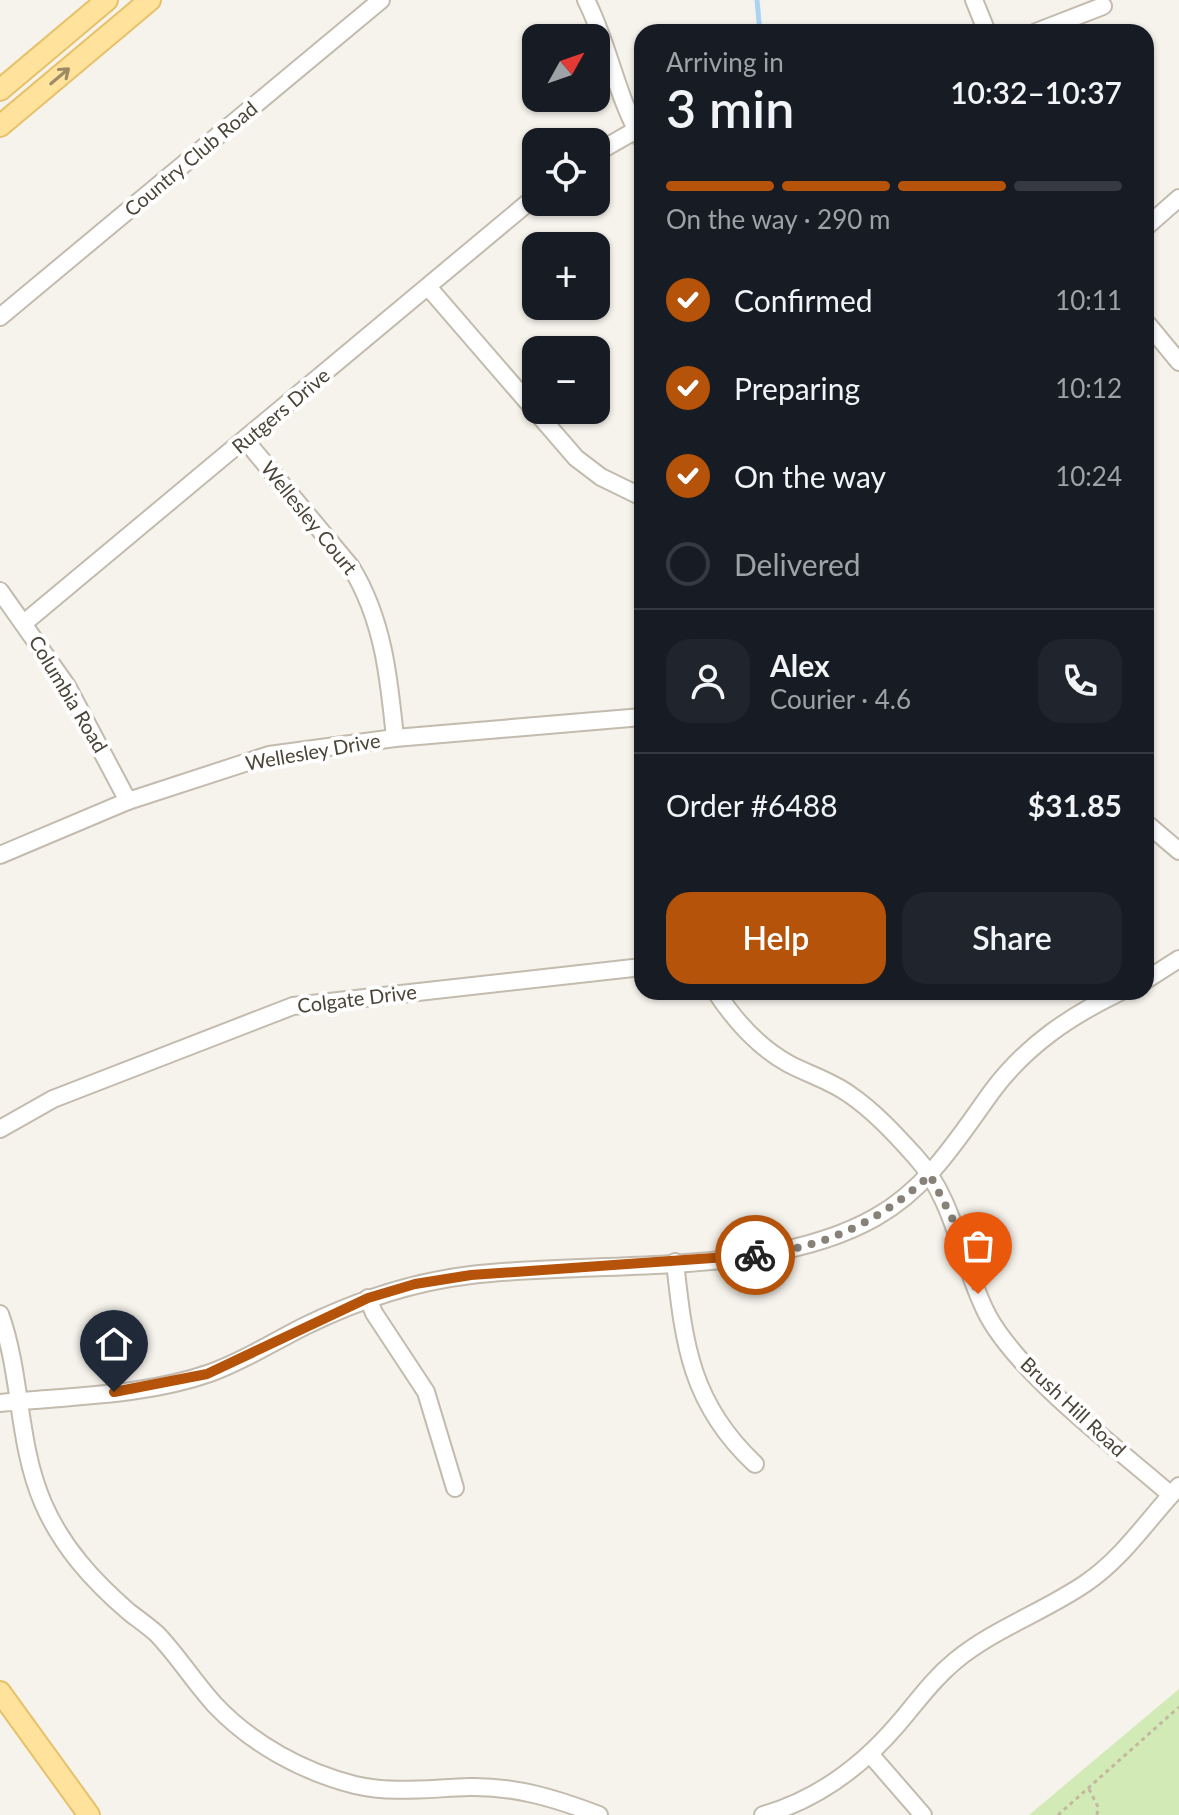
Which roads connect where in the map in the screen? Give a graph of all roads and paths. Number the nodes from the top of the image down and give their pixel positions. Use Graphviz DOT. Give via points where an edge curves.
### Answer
graph roads {
  1 [pos="107,0"];
  2 [pos="150,0"];
  3 [pos="381,0"];
  4 [pos="586,0"];
  5 [pos="974,0"];
  6 [pos="1103,6"];
  7 [pos="984,24"];
  8 [pos="1057,24"];
  9 [pos="0,90"];
  10 [pos="634,122"];
  11 [pos="0,126"];
  12 [pos="634,137"];
  13 [pos="610,147"];
  14 [pos="1179,198"];
  15 [pos="522,208"];
  16 [pos="1154,220"];
  17 [pos="429,288"];
  18 [pos="0,317"];
  19 [pos="1154,332"];
  20 [pos="1179,362"];
  21 [pos="246,441"];
  22 [pos="634,493"];
  23 [pos="0,591"];
  24 [pos="24,623"];
  25 [pos="634,718"];
  26 [pos="395,738"];
  27 [pos="128,801"];
  28 [pos="1154,830"];
  29 [pos="1179,851"];
  30 [pos="0,855"];
  31 [pos="1179,959"];
  32 [pos="634,968"];
  33 [pos="1154,975"];
  34 [pos="722,1000"];
  35 [pos="1104,1000"];
  36 [pos="0,1129"];
  37 [pos="930,1175"];
  38 [pos="675,1262"];
  39 [pos="368,1298"];
  40 [pos="0,1314"];
  41 [pos="20,1401"];
  42 [pos="0,1403"];
  43 [pos="755,1464"];
  44 [pos="455,1488"];
  45 [pos="1175,1490"];
  46 [pos="0,1692"];
  47 [pos="1179,1707"];
  48 [pos="870,1754"];
  49 [pos="1088,1787"];
  50 [pos="89,1815"];
  51 [pos="599,1815"];
  52 [pos="763,1815"];
  53 [pos="923,1815"];
  54 [pos="1058,1815"];
  55 [pos="1097,1815"];
  1 -- 9 [label="main road"];
  11 -- 2 [label="main road, one-way"];
  3 -- 18 [label="street, Country Club Road"];
  4 -- 10 [label="street"];
  5 -- 7 [label="street"];
  6 -- 8 [label="street"];
  12 -- 13 [label="street"];
  14 -- 16 [label="street"];
  15 -- 17 [label="street, Rutgers Drive"];
  17 -- 21 [label="street, Rutgers Drive"];
  17 -- 22 [label="street" via="576,458"];
  19 -- 20 [label="street"];
  21 -- 24 [label="street, Rutgers Drive"];
  21 -- 26 [label="street, Wellesley Court" via="362,585 383,646"];
  23 -- 24 [label="street, Columbia Road"];
  24 -- 27 [label="street, Columbia Road" via="88,721"];
  25 -- 26 [label="street, Wellesley Drive"];
  26 -- 27 [label="street, Wellesley Drive" via="269,755"];
  27 -- 30 [label="street, Wellesley Drive"];
  28 -- 29 [label="street"];
  31 -- 33 [label="street"];
  32 -- 36 [label="street, Colgate Drive" via="293,1006 53,1099"];
  34 -- 37 [label="street, Brush Hill Road" via="752,1038 786,1062 848,1092 876,1115"];
  35 -- 37 [label="street" via="1069,1018 1016,1063"];
  37 -- 38 [label="street" via="879,1216 822,1242 772,1253"];
  37 -- 45 [label="street, Brush Hill Road" via="999,1333 1034,1373"];
  38 -- 39 [label="street" via="471,1275"];
  38 -- 43 [label="street" via="686,1351 695,1380 731,1442"];
  39 -- 41 [label="street" via="207,1374 114,1392"];
  39 -- 44 [label="street" via="426,1392"];
  40 -- 41 [label="street"];
  41 -- 42 [label="street"];
  41 -- 51 [label="street" via="29,1459 42,1501 62,1537 94,1581 155,1632 237,1726 282,1757 358,1786 508,1789 542,1794"];
  45 -- 48 [label="street" via="1091,1580 956,1660"];
  46 -- 50 [label="main road"];
  47 -- 49 [label="path"];
  48 -- 52 [label="street" via="814,1794"];
  48 -- 53 [label="street"];
  49 -- 54 [label="path"];
  49 -- 55 [label="path"];
}
